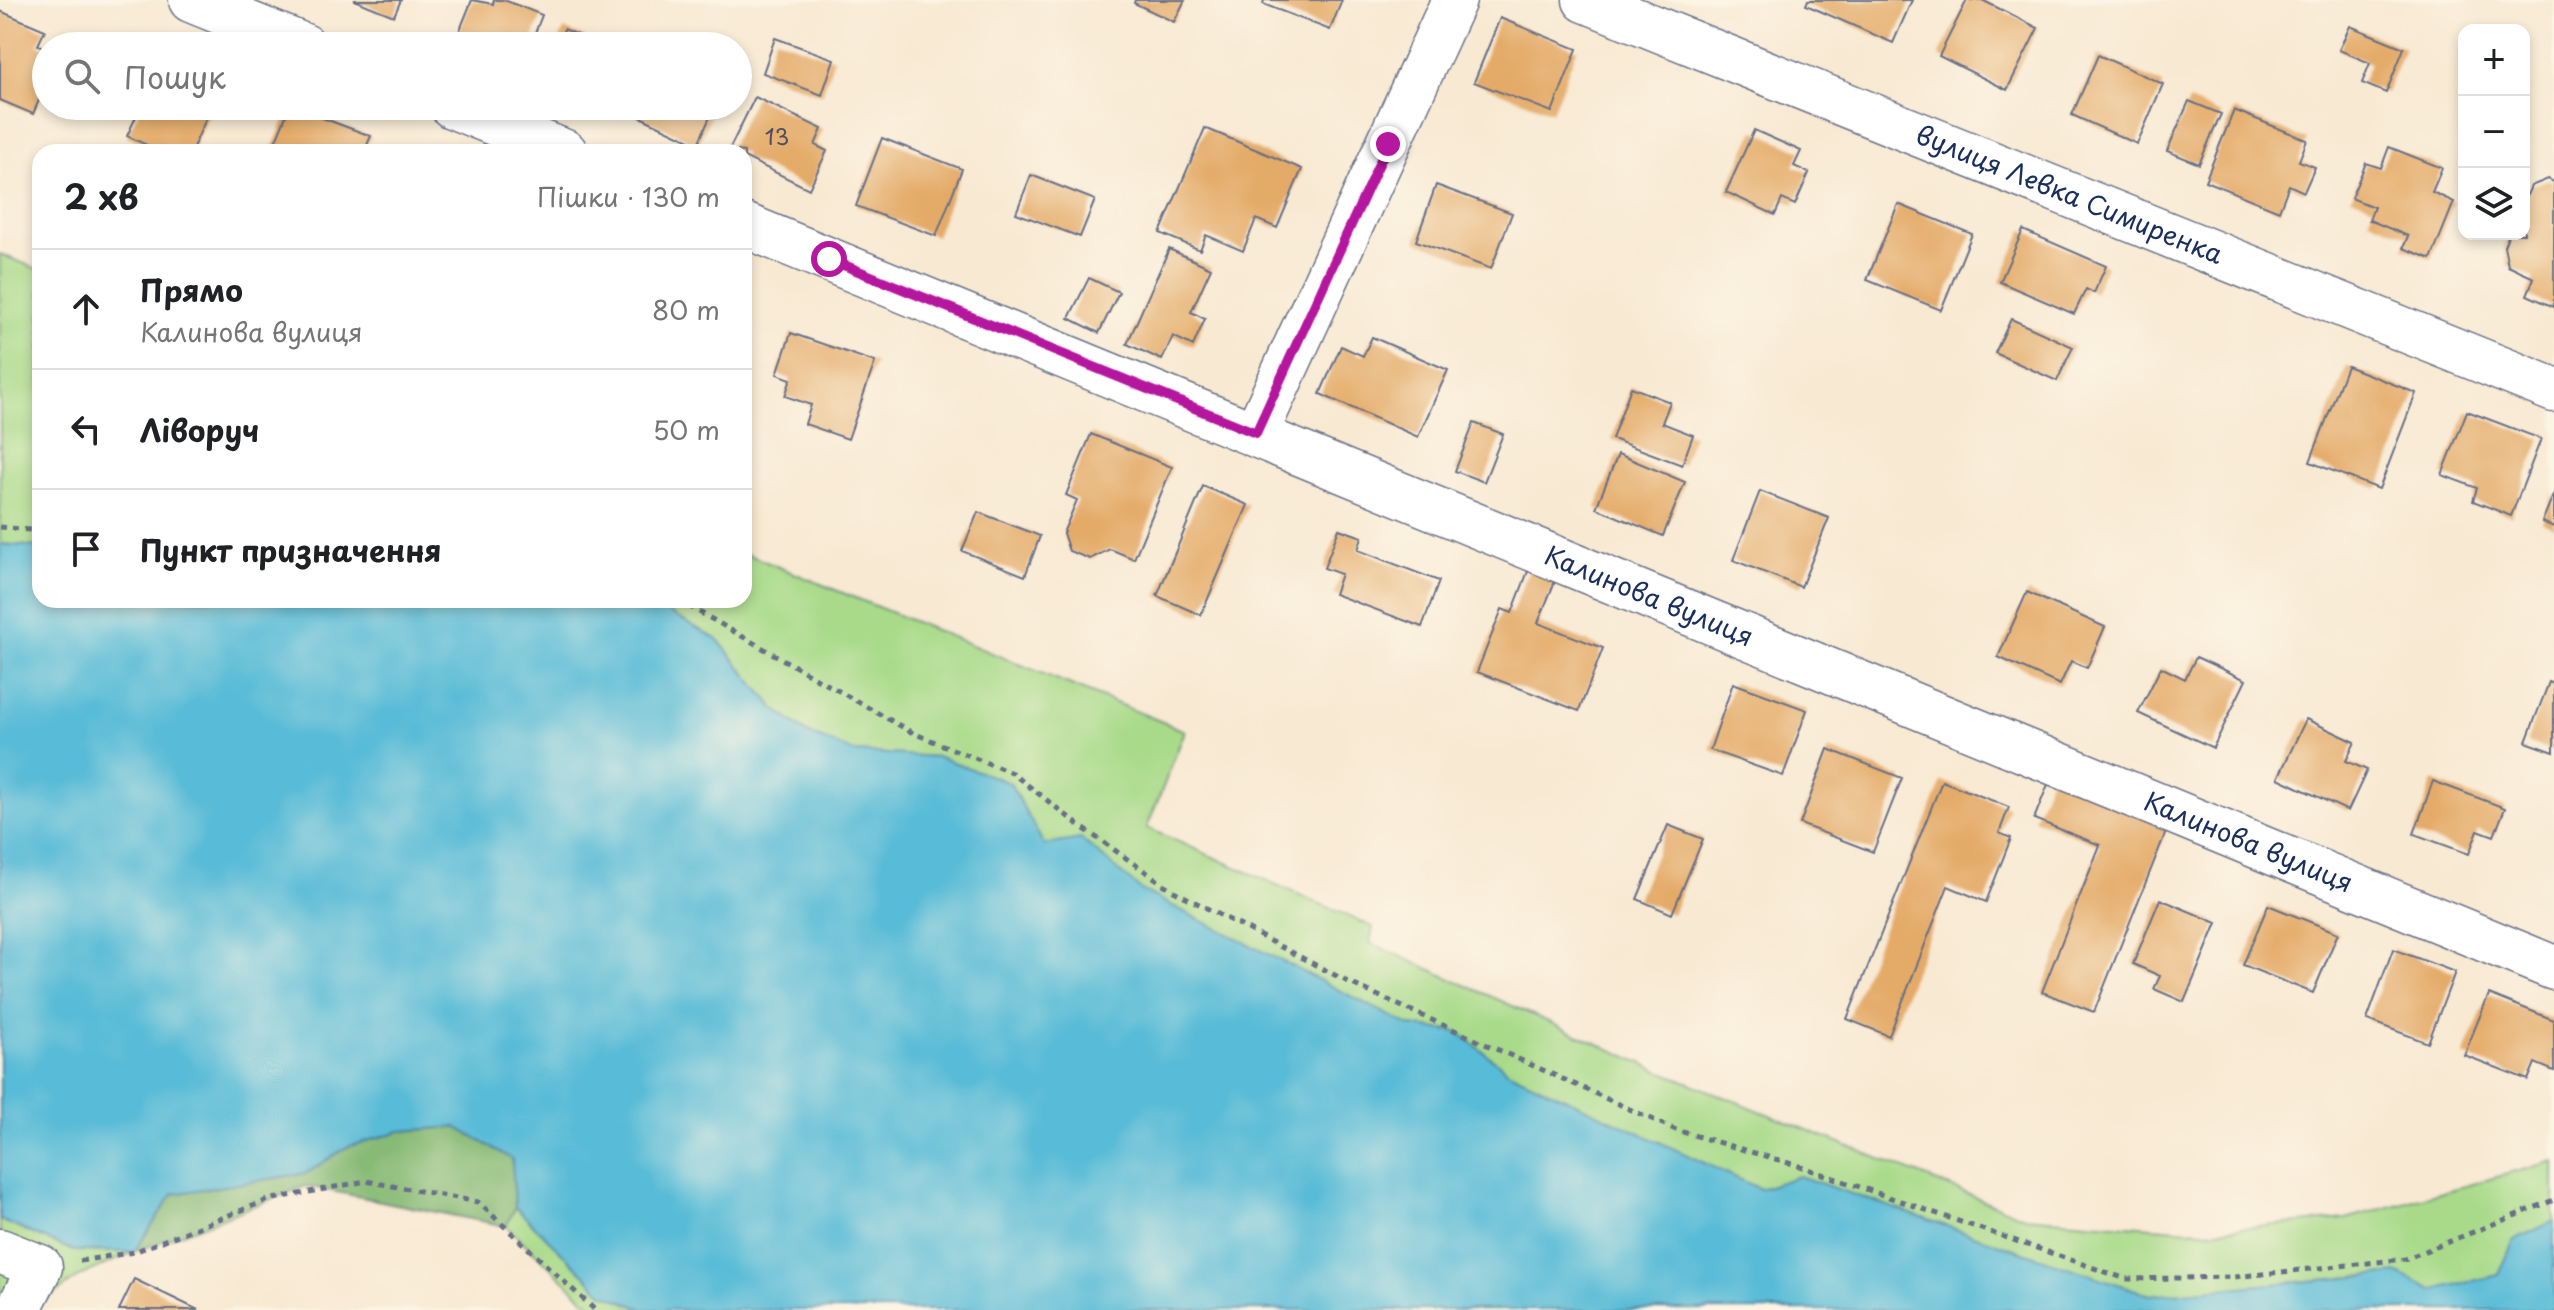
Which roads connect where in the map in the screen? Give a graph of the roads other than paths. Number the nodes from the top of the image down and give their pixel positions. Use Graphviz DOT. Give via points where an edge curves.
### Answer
graph roads {
  1 [pos="191,0"];
  2 [pos="1454,0"];
  3 [pos="1585,0"];
  4 [pos="270,32"];
  5 [pos="486,120"];
  6 [pos="545,144"];
  7 [pos="752,228"];
  8 [pos="2554,390"];
  9 [pos="1256,433"];
  10 [pos="2554,968"];
  11 [pos="0,1251"];
  12 [pos="18,1310"];
  1 -- 4 [label="street"];
  2 -- 9 [label="street"];
  3 -- 8 [label="street, вулиця Левка Симиренка"];
  5 -- 6 [label="street"];
  7 -- 9 [label="street, Калинова вулиця"];
  9 -- 10 [label="street, Калинова вулиця"];
  11 -- 12 [label="street" via="40,1267"];
}
